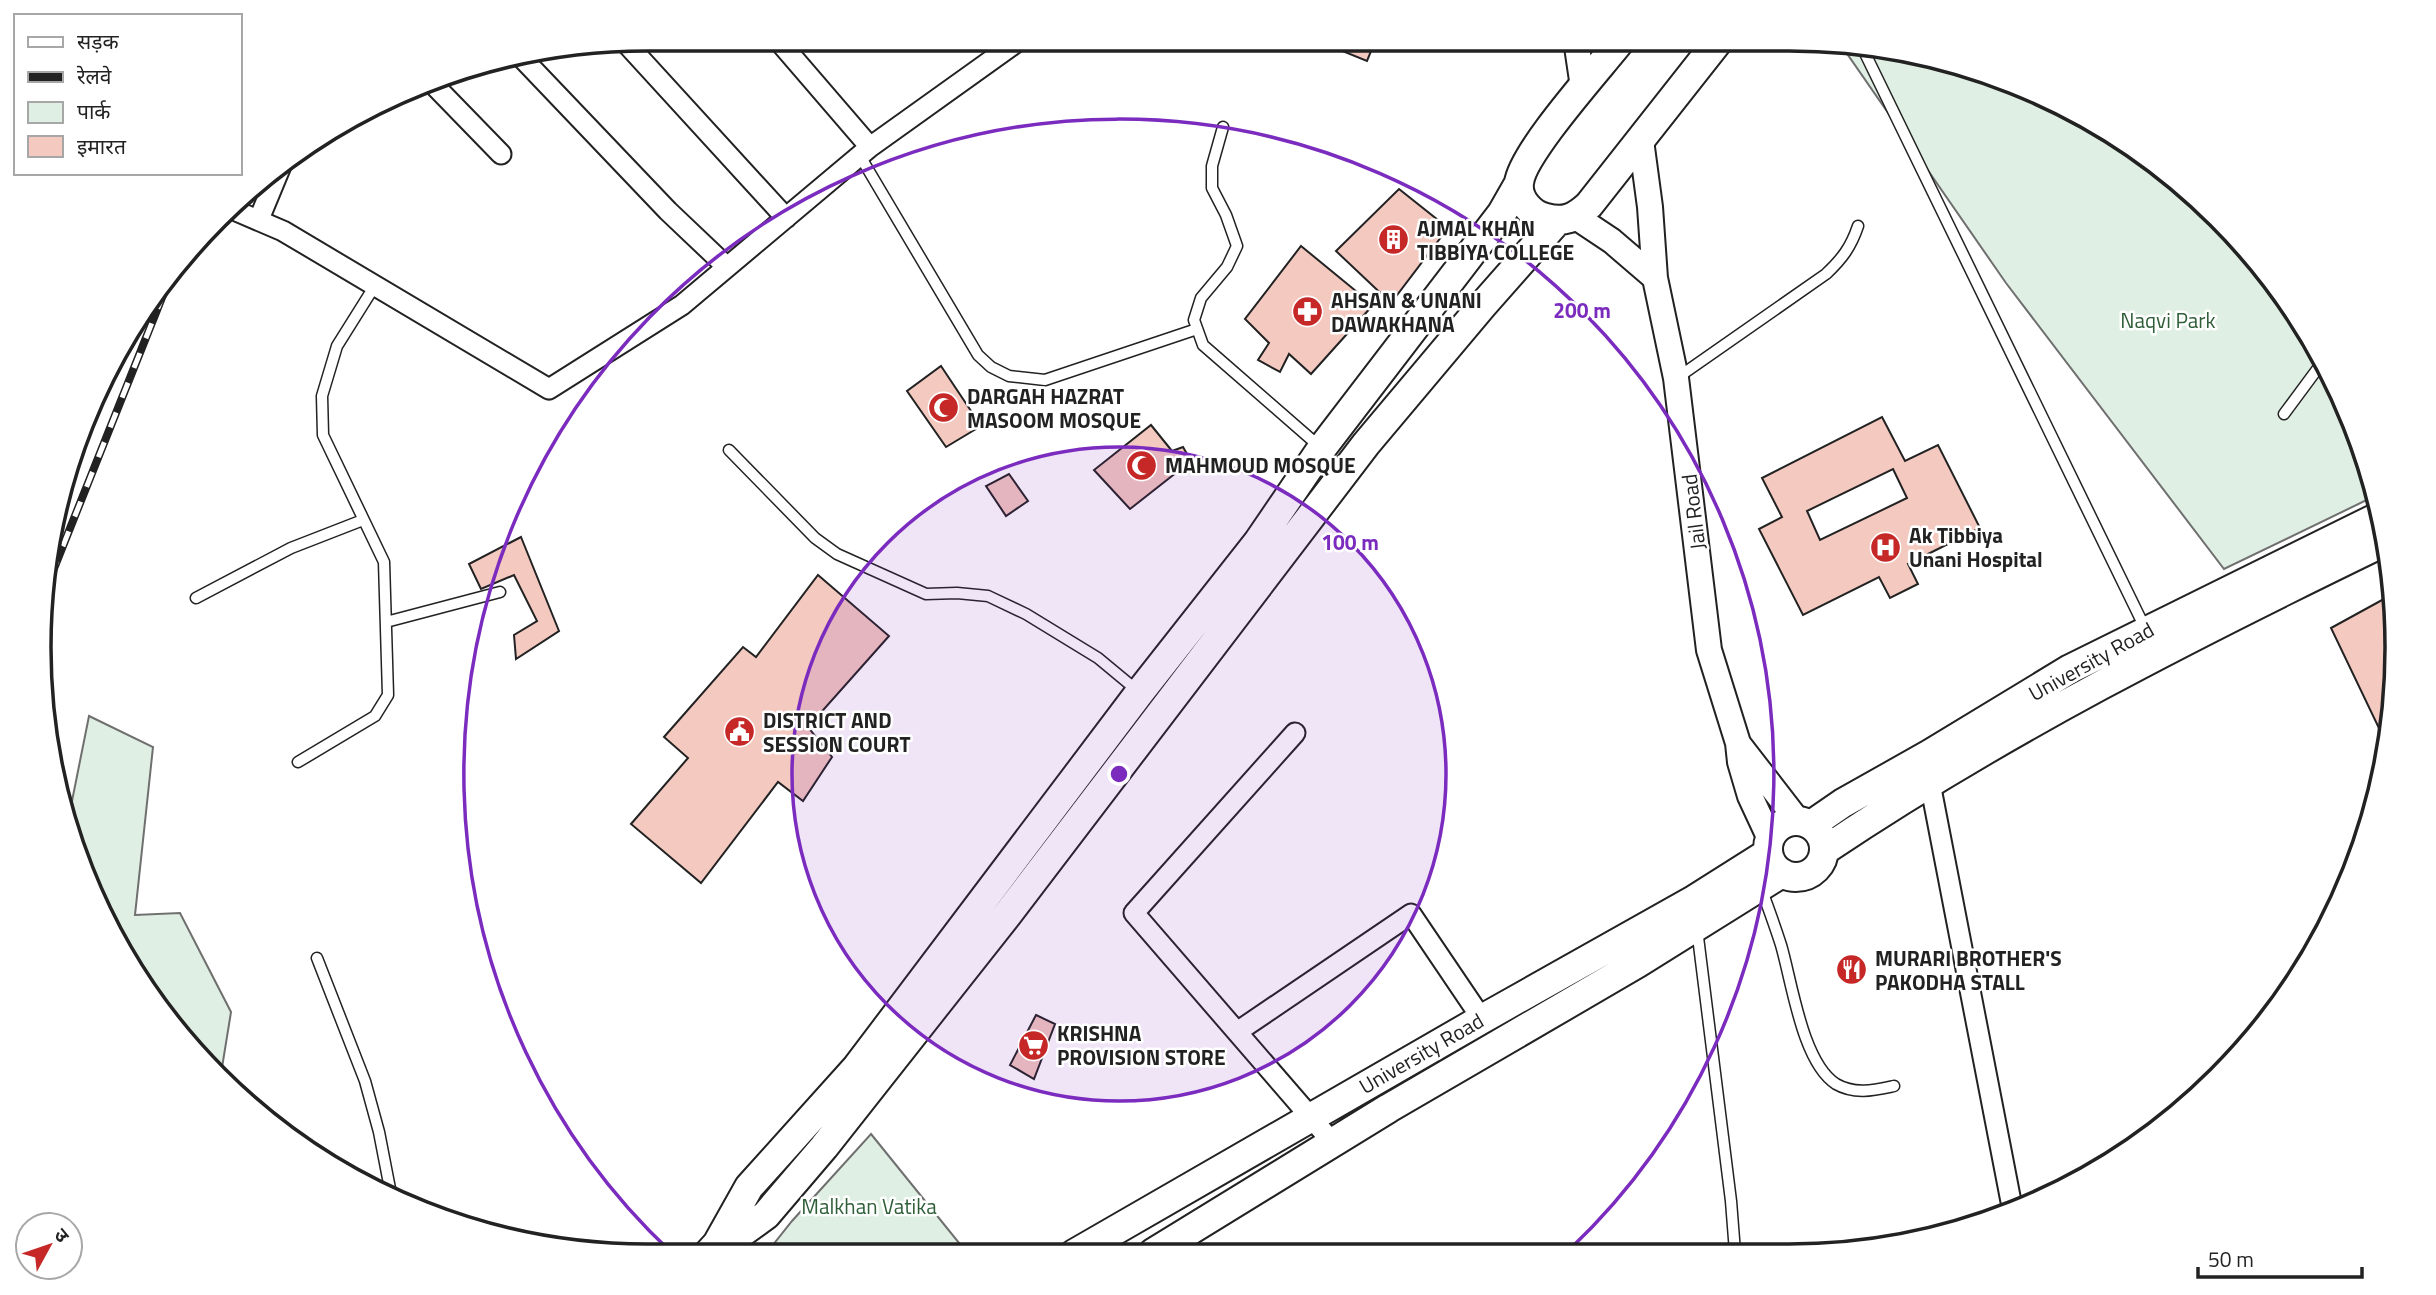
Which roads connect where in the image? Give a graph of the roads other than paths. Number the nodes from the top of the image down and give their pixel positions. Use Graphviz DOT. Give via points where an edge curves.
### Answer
graph roads {
  1 [pos="634,51"];
  2 [pos="786,51"];
  3 [pos="1001,51"];
  4 [pos="1578,51"];
  5 [pos="1613,51"];
  6 [pos="1710,51"];
  7 [pos="1866,56"];
  8 [pos="527,63"];
  9 [pos="1583,87"];
  10 [pos="438,89"];
  11 [pos="1223,127"];
  12 [pos="1640,140"];
  13 [pos="865,151"];
  14 [pos="501,154"];
  15 [pos="274,182"];
  16 [pos="1518,185"];
  17 [pos="240,212"];
  18 [pos="786,218"];
  19 [pos="259,219"];
  20 [pos="1567,219"];
  21 [pos="1858,226"];
  22 [pos="727,267"];
  23 [pos="1655,278"];
  24 [pos="374,288"];
  25 [pos="1197,329"];
  26 [pos="2316,370"];
  27 [pos="1676,378"];
  28 [pos="2284,414"];
  29 [pos="1322,448"];
  30 [pos="729,450"];
  31 [pos="363,520"];
  32 [pos="2371,520"];
  33 [pos="2376,546"];
  34 [pos="500,592"];
  35 [pos="196,598"];
  36 [pos="386,622"];
  37 [pos="2146,630"];
  38 [pos="1151,701"];
  39 [pos="1295,733"];
  40 [pos="1738,743"];
  41 [pos="298,762"];
  42 [pos="1930,783"];
  43 [pos="1805,823"];
  44 [pos="1825,850"];
  45 [pos="1770,863"];
  46 [pos="1696,926"];
  47 [pos="317,958"];
  48 [pos="1482,1019"];
  49 [pos="1237,1032"];
  50 [pos="1894,1086"];
  51 [pos="1311,1116"];
  52 [pos="1333,1143"];
  53 [pos="389,1185"];
  54 [pos="2011,1201"];
  55 [pos="715,1244"];
  56 [pos="1091,1244"];
  57 [pos="1169,1244"];
  58 [pos="1734,1244"];
  1 -- 18 [label="street"];
  2 -- 13 [label="street"];
  3 -- 13 [label="street"];
  4 -- 9 [label="street"];
  5 -- 9 [label="main road"];
  6 -- 12 [label="main road"];
  7 -- 37 [label="lane"];
  8 -- 22 [label="street"];
  9 -- 16 [label="main road" via="1524,167"];
  10 -- 14 [label="street"];
  11 -- 25 [label="lane" via="1212,166 1212,188 1237,246 1227,267 1201,298 1194,320"];
  12 -- 20 [label="main road" via="1588,205"];
  12 -- 23 [label="street, Jail Road"];
  13 -- 18 [label="street"];
  13 -- 25 [label="lane" via="978,355 991,367 1009,376 1045,380"];
  15 -- 19 [label="street"];
  16 -- 20 [label="main road" via="1524,203 1538,216"];
  16 -- 29 [label="main road" via="1502,213"];
  17 -- 19 [label="street"];
  18 -- 22 [label="street"];
  19 -- 24 [label="street"];
  20 -- 23 [label="street" via="1612,242"];
  20 -- 38 [label="main road" via="1482,306 1366,444 1291,545"];
  21 -- 27 [label="lane" via="1852,245 1826,274"];
  22 -- 24 [label="street" via="682,305 549,389"];
  23 -- 27 [label="street, Jail Road"];
  24 -- 31 [label="lane" via="337,346 322,396 323,435"];
  25 -- 29 [label="lane" via="1203,345"];
  26 -- 28 [label="lane"];
  27 -- 40 [label="street, Jail Road" via="1709,650"];
  29 -- 38 [label="main road"];
  30 -- 38 [label="lane" via="837,554 926,594 988,596 1098,658"];
  31 -- 35 [label="lane" via="291,548"];
  31 -- 36 [label="lane" via="384,562"];
  32 -- 37 [label="main road, University Road"];
  33 -- 42 [label="main road, University Road" via="2191,637"];
  34 -- 36 [label="lane"];
  36 -- 41 [label="lane" via="388,695 375,716"];
  37 -- 43 [label="main road, University Road"];
  38 -- 55 [label="main road" via="857,1067 748,1187"];
  39 -- 49 [label="street" via="1134,913"];
  40 -- 43 [label="street, Jail Road"];
  40 -- 45 [label="street, Jail Road"];
  42 -- 44 [label="main road, University Road"];
  42 -- 54 [label="street"];
  43 -- 44 [label="main road" via="1821,835"];
  43 -- 45 [label="main road" via="1786,822 1776,829"];
  44 -- 45 [label="main road" via="1818,868 1801,877 1791,877"];
  45 -- 46 [label="main road, University Road"];
  45 -- 48 [label="main road, University Road" via="1692,901"];
  45 -- 50 [label="lane" via="1781,943 1818,1065 1835,1083 1851,1090"];
  46 -- 52 [label="main road, University Road"];
  46 -- 58 [label="lane"];
  47 -- 53 [label="lane" via="365,1081"];
  48 -- 49 [label="street" via="1411,914"];
  48 -- 51 [label="main road, University Road"];
  49 -- 51 [label="street"];
  51 -- 52 [label="street"];
  51 -- 56 [label="main road, University Road"];
  52 -- 57 [label="main road, University Road"];
}
